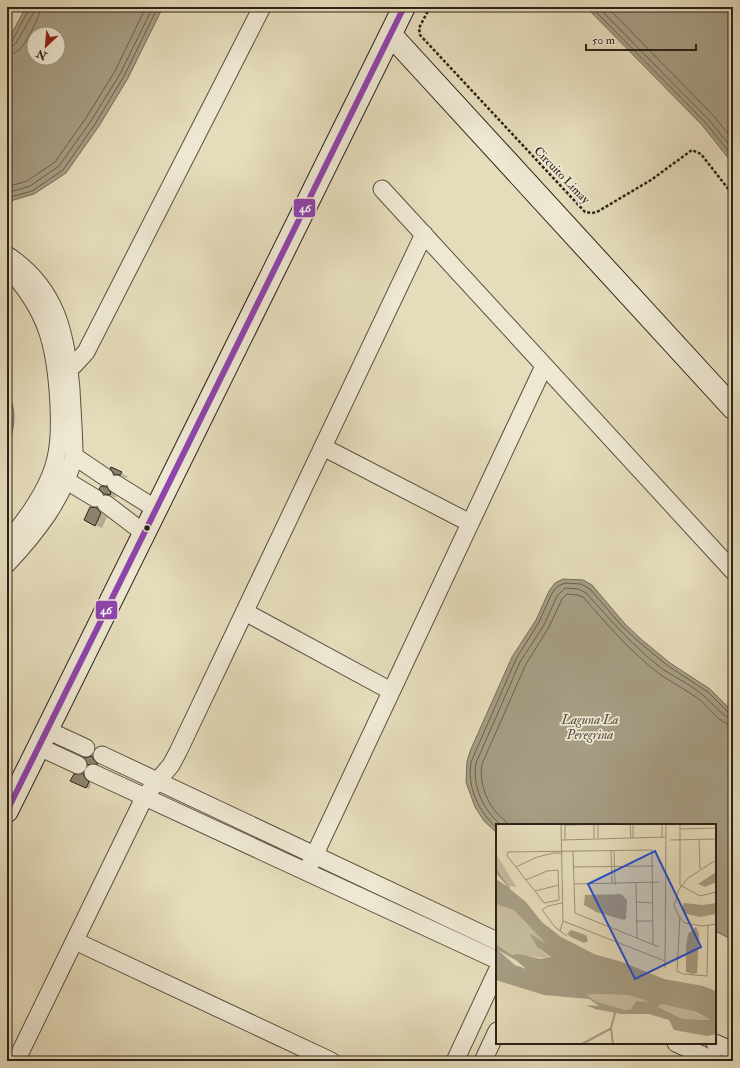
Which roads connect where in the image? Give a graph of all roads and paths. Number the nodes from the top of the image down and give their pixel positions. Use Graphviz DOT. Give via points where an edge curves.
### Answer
graph roads {
  1 [pos="262,7"];
  2 [pos="404,7"];
  3 [pos="430,7"];
  4 [pos="391,35"];
  5 [pos="382,189"];
  6 [pos="733,195"];
  7 [pos="424,234"];
  8 [pos="7,255"];
  9 [pos="7,266"];
  10 [pos="544,366"];
  11 [pos="63,370"];
  12 [pos="733,408"];
  13 [pos="323,447"];
  14 [pos="74,456"];
  15 [pos="66,481"];
  16 [pos="156,509"];
  17 [pos="470,524"];
  18 [pos="144,534"];
  19 [pos="7,543"];
  20 [pos="7,564"];
  21 [pos="733,572"];
  22 [pos="245,612"];
  23 [pos="391,691"];
  24 [pos="43,738"];
  25 [pos="86,748"];
  26 [pos="102,755"];
  27 [pos="78,765"];
  28 [pos="93,773"];
  29 [pos="156,781"];
  30 [pos="144,796"];
  31 [pos="7,811"];
  32 [pos="314,855"];
  33 [pos="307,871"];
  34 [pos="75,941"];
  35 [pos="496,941"];
  36 [pos="496,960"];
  37 [pos="496,973"];
  38 [pos="496,1033"];
  39 [pos="716,1043"];
  40 [pos="678,1044"];
  41 [pos="733,1051"];
  42 [pos="16,1061"];
  43 [pos="331,1061"];
  44 [pos="455,1061"];
  45 [pos="483,1061"];
  46 [pos="715,1061"];
  1 -- 11 [label="street" via="86,352 78,362"];
  2 -- 4 [label="street"];
  3 -- 6 [label="path, Circuito Limay" via="419,28 420,34 585,212 598,212 651,180 692,150 701,154"];
  4 -- 12 [label="street"];
  4 -- 16 [label="street"];
  5 -- 7 [label="street"];
  7 -- 10 [label="street"];
  7 -- 13 [label="street"];
  8 -- 11 [label="street" via="39,283 59,317 64,335"];
  9 -- 11 [label="street" via="32,296 42,314"];
  10 -- 17 [label="street"];
  10 -- 21 [label="street"];
  11 -- 14 [label="street"];
  11 -- 19 [label="street" via="59,442 51,476 19,529"];
  13 -- 17 [label="street"];
  13 -- 22 [label="street"];
  14 -- 15 [label="street"];
  14 -- 16 [label="street"];
  15 -- 18 [label="street" via="101,501"];
  15 -- 20 [label="street" via="39,527"];
  16 -- 18 [label="street"];
  17 -- 23 [label="street"];
  18 -- 24 [label="street"];
  22 -- 23 [label="street"];
  22 -- 29 [label="street" via="175,758"];
  23 -- 32 [label="street"];
  24 -- 25 [label="street"];
  24 -- 27 [label="street"];
  24 -- 31 [label="street"];
  26 -- 29 [label="street"];
  28 -- 30 [label="street"];
  29 -- 30 [label="street"];
  29 -- 32 [label="street"];
  30 -- 33 [label="street"];
  30 -- 34 [label="street"];
  32 -- 33 [label="street"];
  32 -- 35 [label="street"];
  33 -- 36 [label="street"];
  34 -- 42 [label="street"];
  34 -- 43 [label="street"];
  37 -- 44 [label="street"];
  38 -- 45 [label="street"];
  39 -- 41 [label="street"];
  40 -- 46 [label="street"];
}
